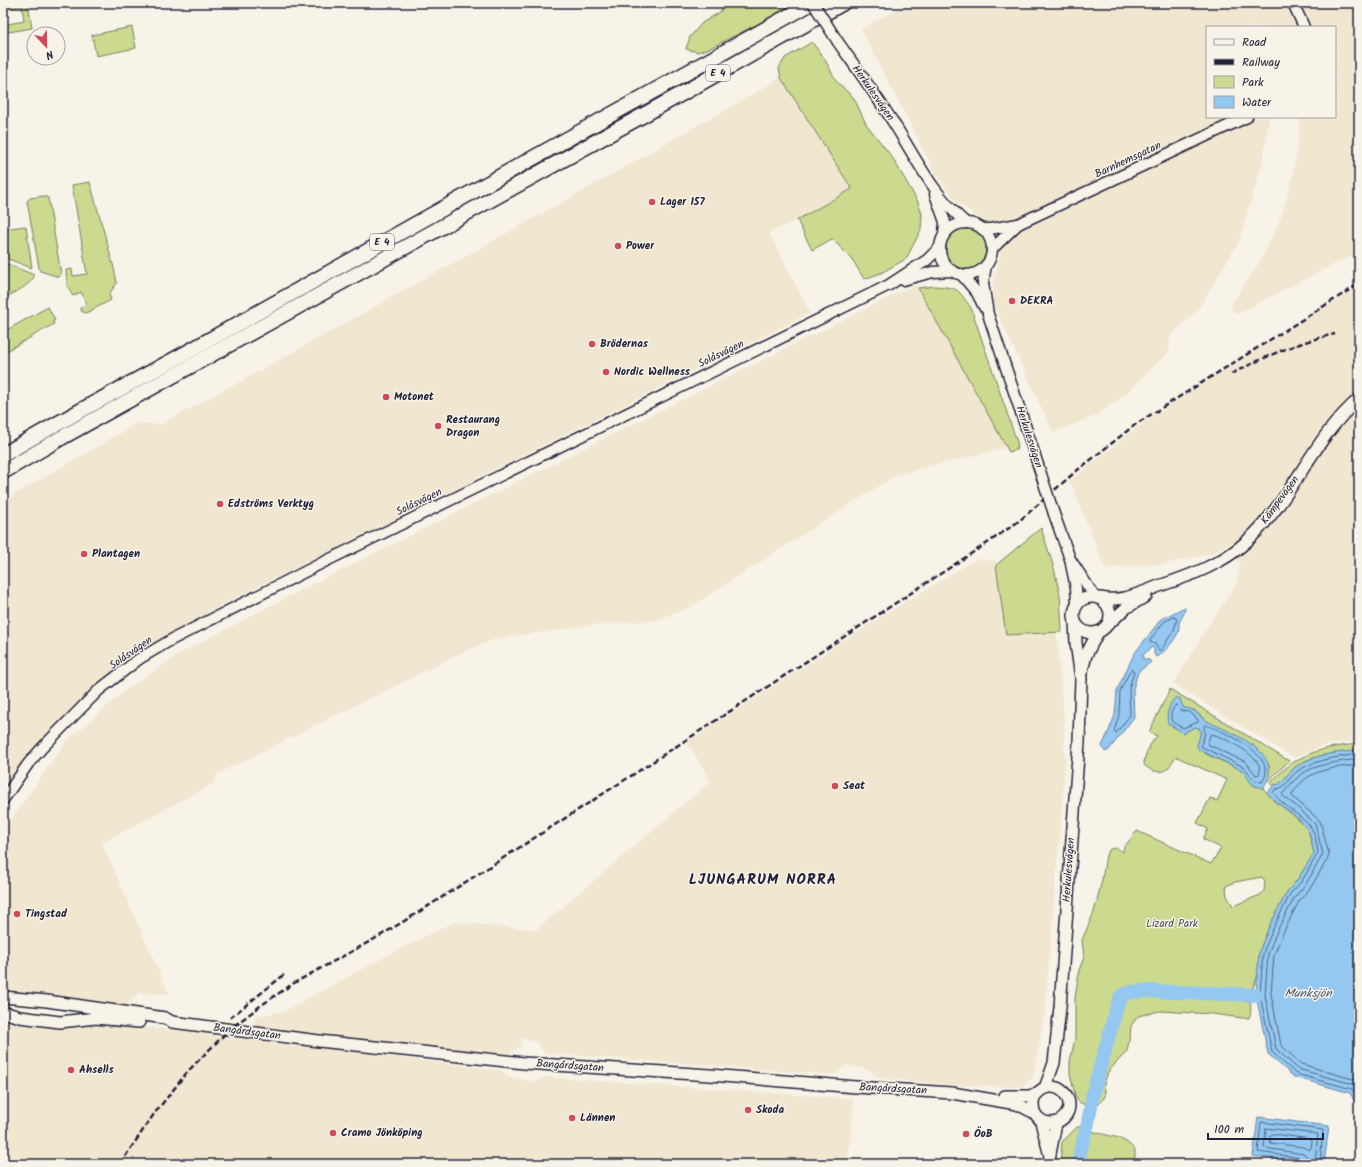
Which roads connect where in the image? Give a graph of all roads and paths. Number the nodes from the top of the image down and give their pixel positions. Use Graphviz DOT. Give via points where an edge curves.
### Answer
graph roads {
  1 [pos="812,3"];
  2 [pos="843,3"];
  3 [pos="1293,3"];
  4 [pos="1304,26"];
  5 [pos="1245,118"];
  6 [pos="931,185"];
  7 [pos="966,223"];
  8 [pos="1018,224"];
  9 [pos="982,229"];
  10 [pos="944,234"];
  11 [pos="940,246"];
  12 [pos="992,249"];
  13 [pos="986,265"];
  14 [pos="957,273"];
  15 [pos="889,284"];
  16 [pos="988,314"];
  17 [pos="1359,399"];
  18 [pos="3,455"];
  19 [pos="3,472"];
  20 [pos="1070,559"];
  21 [pos="1182,578"];
  22 [pos="1098,598"];
  23 [pos="1077,603"];
  24 [pos="1075,622"];
  25 [pos="1107,625"];
  26 [pos="1098,632"];
  27 [pos="1081,678"];
  28 [pos="3,800"];
  29 [pos="3,997"];
  30 [pos="3,1012"];
  31 [pos="172,1022"];
  32 [pos="1054,1063"];
  33 [pos="1062,1090"];
  34 [pos="1040,1091"];
  35 [pos="968,1095"];
  36 [pos="1033,1112"];
  37 [pos="1042,1122"];
  38 [pos="1056,1123"];
  39 [pos="1050,1159"];
  1 -- 6 [label="street, Herkulesvägen, bridge" via="893,121"];
  1 -- 18 [label="highway, E 4"];
  2 -- 19 [label="highway, E 4"];
  3 -- 4 [label="street"];
  5 -- 8 [label="street, Barnhemsgatan"];
  6 -- 7 [label="street, Herkulesvägen"];
  6 -- 10 [label="street, Herkulesvägen" via="943,216"];
  7 -- 9 [label="street" via="975,224"];
  7 -- 10 [label="street" via="951,227"];
  8 -- 9 [label="street, Barnhemsgatan"];
  8 -- 12 [label="street, Barnhemsgatan"];
  9 -- 12 [label="street" via="989,238"];
  10 -- 11 [label="street"];
  11 -- 14 [label="street" via="943,261"];
  11 -- 15 [label="street, Solåsvägen" via="922,264"];
  12 -- 13 [label="street"];
  13 -- 14 [label="street" via="975,273"];
  13 -- 16 [label="street, Herkulesvägen" via="983,283"];
  14 -- 15 [label="street, Solåsvägen" via="933,272"];
  14 -- 16 [label="street, Herkulesvägen" via="977,293"];
  15 -- 28 [label="street, Solåsvägen" via="170,640 99,690 28,764"];
  16 -- 20 [label="street, Herkulesvägen, bridge"];
  17 -- 21 [label="main road, Kämpevägen" via="1326,434 1269,517 1246,542 1204,570"];
  20 -- 22 [label="street, Herkulesvägen"];
  20 -- 23 [label="street, Herkulesvägen"];
  21 -- 22 [label="main road, Kämpevägen" via="1122,600"];
  21 -- 25 [label="main road, Kämpevägen" via="1126,608"];
  22 -- 23 [label="main road" via="1086,597"];
  22 -- 25 [label="main road" via="1109,608 1111,614"];
  23 -- 24 [label="main road" via="1074,612"];
  24 -- 26 [label="main road" via="1082,630 1092,634"];
  24 -- 27 [label="main road, Herkulesvägen"];
  25 -- 26 [label="main road"];
  26 -- 27 [label="main road, Herkulesvägen" via="1086,656"];
  27 -- 32 [label="main road, Herkulesvägen" via="1079,742"];
  29 -- 31 [label="main road, Bangårdsgatan" via="165,1018"];
  30 -- 31 [label="main road, Bangårdsgatan" via="60,1022 96,1018 165,1025"];
  31 -- 35 [label="main road, Bangårdsgatan" via="524,1063"];
  32 -- 33 [label="main road, Herkulesvägen"];
  32 -- 34 [label="main road, Herkulesvägen"];
  33 -- 34 [label="main road" via="1056,1088"];
  33 -- 38 [label="main road" via="1067,1096 1069,1109 1067,1115"];
  34 -- 35 [label="main road, Bangårdsgatan" via="1030,1096 1017,1097"];
  34 -- 36 [label="main road" via="1033,1100"];
  35 -- 36 [label="main road, Bangårdsgatan" via="1017,1104"];
  36 -- 37 [label="main road"];
  37 -- 38 [label="main road"];
  37 -- 39 [label="main road"];
  38 -- 39 [label="main road"];
}
